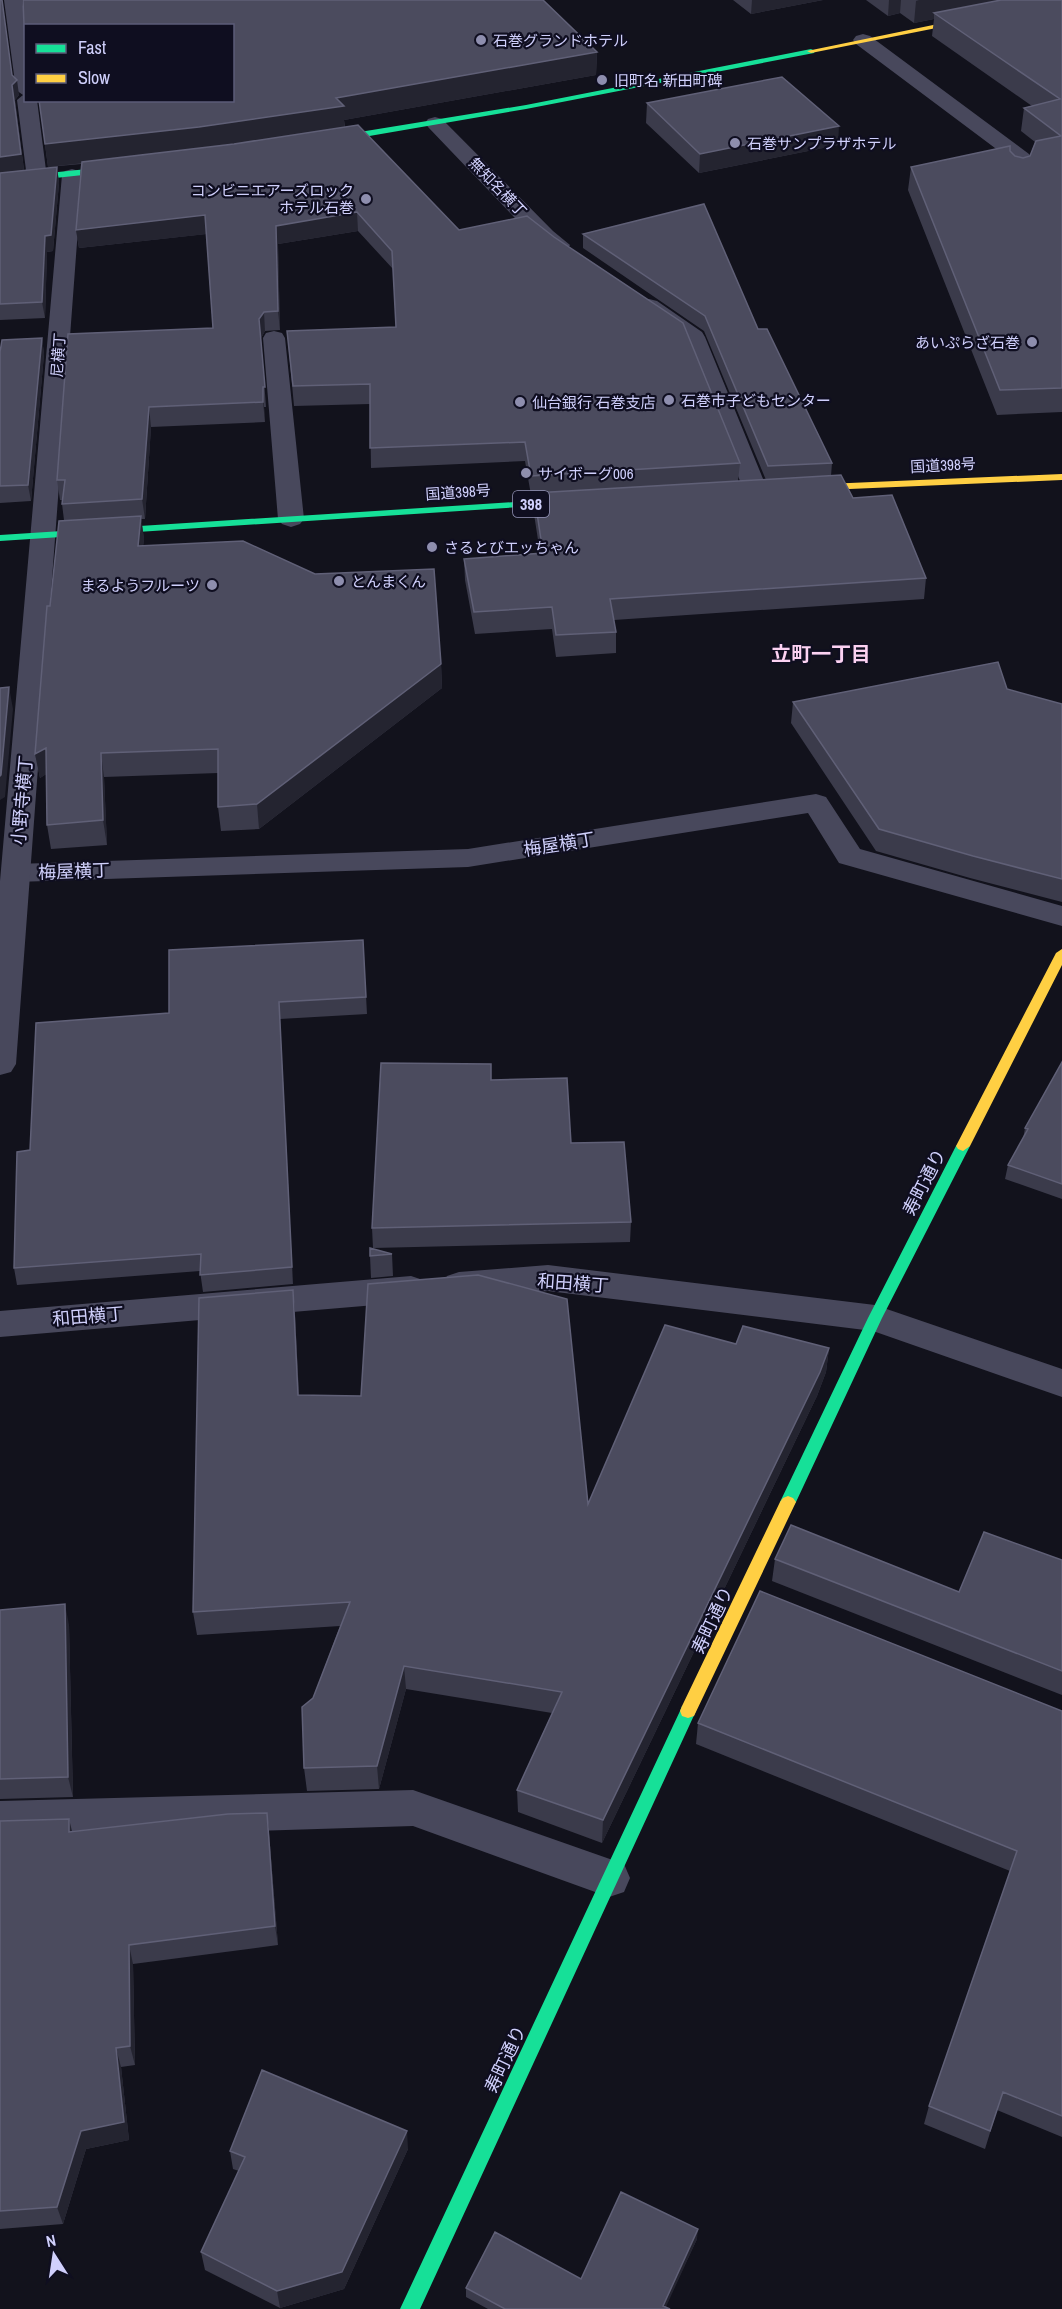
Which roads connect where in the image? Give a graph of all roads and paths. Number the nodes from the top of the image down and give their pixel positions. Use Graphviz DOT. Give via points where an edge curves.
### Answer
graph roads {
  1 [pos="13,0"];
  2 [pos="1053,5"];
  3 [pos="863,40"];
  4 [pos="24,76"];
  5 [pos="27,102"];
  6 [pos="435,123"];
  7 [pos="309,143"];
  8 [pos="139,166"];
  9 [pos="1019,173"];
  10 [pos="72,174"];
  11 [pos="37,178"];
  12 [pos="0,181"];
  13 [pos="575,256"];
  14 [pos="634,297"];
  15 [pos="274,338"];
  16 [pos="1062,477"];
  17 [pos="791,489"];
  18 [pos="756,491"];
  19 [pos="588,501"];
  20 [pos="291,519"];
  21 [pos="44,535"];
  22 [pos="0,538"];
  23 [pos="10,832"];
  24 [pos="16,873"];
  25 [pos="1062,916"];
  26 [pos="1061,958"];
  27 [pos="0,1064"];
  28 [pos="875,1318"];
  29 [pos="0,1323"];
  30 [pos="1062,1383"];
  31 [pos="0,1820"];
  32 [pos="609,1878"];
  33 [pos="410,2309"];
  1 -- 4 [label="street"];
  2 -- 3 [label="main road"];
  3 -- 6 [label="main road"];
  3 -- 9 [label="street" via="1022,158"];
  5 -- 11 [label="street"];
  6 -- 7 [label="main road"];
  6 -- 13 [label="street, 無知名横丁" via="545,236"];
  8 -- 10 [label="main road"];
  10 -- 11 [label="main road"];
  10 -- 21 [label="street, 尼横丁"];
  11 -- 12 [label="main road"];
  14 -- 18 [label="street" via="694,337"];
  15 -- 20 [label="street"];
  16 -- 17 [label="main road, 国道398号"];
  19 -- 20 [label="main road, 国道398号 / 398"];
  20 -- 21 [label="main road, 国道398号 / 398"];
  21 -- 22 [label="main road, 国道398号 / 398"];
  21 -- 23 [label="street, 小野寺横丁"];
  23 -- 24 [label="street, 小野寺横丁"];
  24 -- 25 [label="street, 梅屋横丁" via="468,858 816,803 849,856"];
  24 -- 27 [label="street, 小野寺横丁"];
  26 -- 28 [label="main road, 寿町通り"];
  28 -- 29 [label="street, 和田横丁" via="548,1278"];
  28 -- 30 [label="street, 和田横丁"];
  28 -- 32 [label="main road, 寿町通り" via="763,1595"];
  31 -- 32 [label="street" via="414,1808"];
  32 -- 33 [label="main road, 寿町通り"];
}
